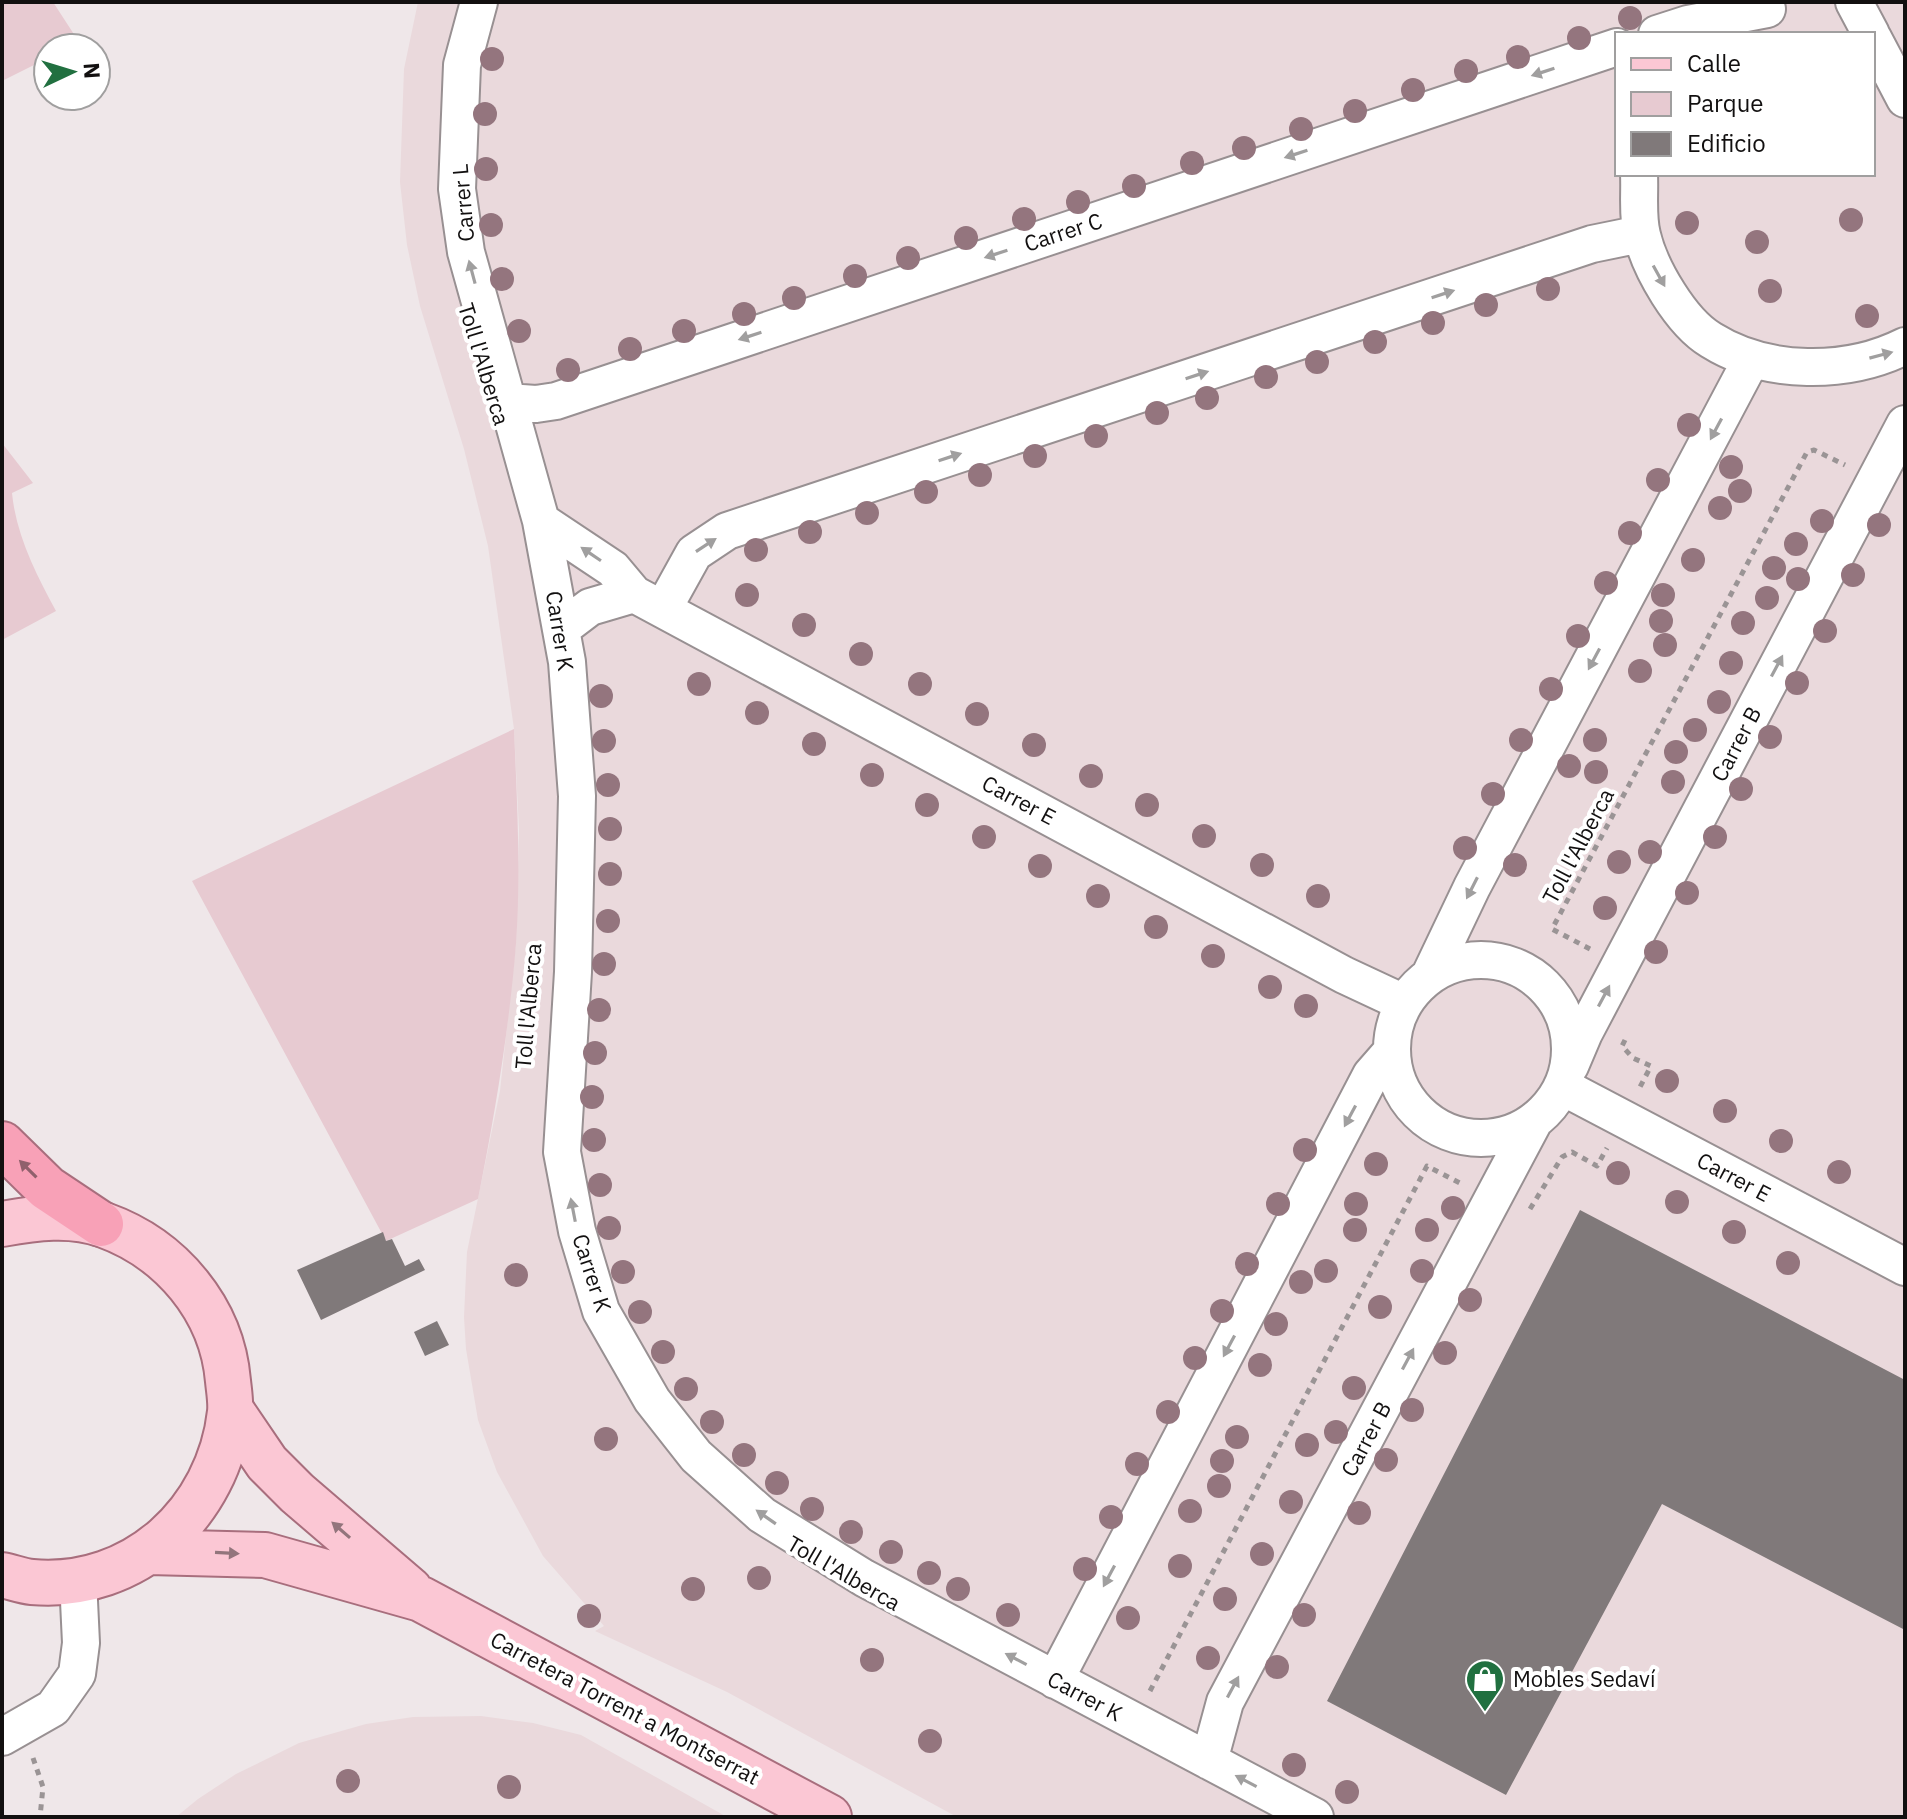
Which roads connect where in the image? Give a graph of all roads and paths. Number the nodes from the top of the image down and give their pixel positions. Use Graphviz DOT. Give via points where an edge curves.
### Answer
graph roads {
  1 [pos="479,2"];
  2 [pos="1854,2"];
  3 [pos="1777,6"];
  4 [pos="1663,32"];
  5 [pos="1719,32"];
  6 [pos="1870,32"];
  7 [pos="1875,42"];
  8 [pos="1615,48"];
  9 [pos="1905,99"];
  10 [pos="1639,176"];
  11 [pos="1641,234"];
  12 [pos="1905,346"];
  13 [pos="1751,360"];
  14 [pos="507,402"];
  15 [pos="1905,424"];
  16 [pos="1875,480"];
  17 [pos="541,521"];
  18 [pos="649,601"];
  19 [pos="561,629"];
  20 [pos="1621,964"];
  21 [pos="1430,975"];
  22 [pos="1404,1003"];
  23 [pos="1629,1032"];
  24 [pos="1392,1051"];
  25 [pos="1566,1076"];
  26 [pos="1622,1119"];
  27 [pos="1534,1121"];
  28 [pos="2,1144"];
  29 [pos="1493,1200"];
  30 [pos="2,1224"];
  31 [pos="101,1224"];
  32 [pos="1905,1267"];
  33 [pos="231,1410"];
  34 [pos="149,1552"];
  35 [pos="2,1575"];
  36 [pos="78,1580"];
  37 [pos="421,1599"];
  38 [pos="1055,1680"];
  39 [pos="1134,1721"];
  40 [pos="12,1732"];
  41 [pos="1209,1761"];
  42 [pos="40,1817"];
  43 [pos="829,1817"];
  44 [pos="1315,1817"];
  14 -- 1 [label="street, Carrer L, one-way" via="466,252 457,189 462,65"];
  2 -- 6 [label="street"];
  3 -- 4 [label="street"];
  3 -- 5 [label="street"];
  7 -- 9 [label="street"];
  8 -- 14 [label="street, Carrer C, one-way" via="556,401"];
  10 -- 11 [label="street"];
  11 -- 13 [label="street, one-way" via="1676,306 1709,339"];
  18 -- 11 [label="street, one-way" via="694,553 727,531 1592,244"];
  13 -- 12 [label="street, one-way" via="1806,368 1843,365"];
  13 -- 21 [label="street, one-way"];
  14 -- 17 [label="street, Carrer K"];
  15 -- 16 [label="street, Carrer B"];
  20 -- 16 [label="street, Carrer B, one-way"];
  16 -- 20 [label="path, Toll l'Alberca" via="1814,450 1807,452 1552,929"];
  18 -- 17 [label="street, Carrer E, one-way" via="613,569"];
  17 -- 19 [label="street, Carrer K"];
  18 -- 19 [label="street" via="590,607"];
  18 -- 22 [label="street, Carrer E"];
  38 -- 19 [label="street, Carrer K, one-way" via="864,1578 762,1515 696,1456 652,1400 601,1311 577,1231 562,1152 577,796"];
  25 -- 20 [label="street, Carrer B, one-way"];
  21 -- 22 [label="street"];
  21 -- 25 [label="street" via="1453,963 1479,959 1506,962 1530,973 1564,1014 1571,1039"];
  22 -- 24 [label="street" via="1394,1026"];
  23 -- 26 [label="path" via="1622,1046 1651,1066"];
  24 -- 27 [label="street" via="1397,1078 1410,1103 1429,1122 1482,1139 1509,1134"];
  24 -- 38 [label="street, one-way" via="1371,1075"];
  25 -- 26 [label="street, Carrer E"];
  25 -- 27 [label="street" via="1550,1106"];
  26 -- 29 [label="path" via="1597,1166 1572,1152 1562,1157 1525,1213"];
  26 -- 32 [label="street, Carrer E"];
  27 -- 29 [label="street, Carrer B"];
  31 -- 28 [label="highway, one-way" via="47,1188"];
  29 -- 39 [label="path" via="1427,1166"];
  41 -- 29 [label="street, Carrer B, one-way" via="1225,1702"];
  30 -- 31 [label="main road" via="47,1216"];
  31 -- 33 [label="main road" via="145,1245 183,1276 211,1316 227,1361"];
  33 -- 34 [label="main road" via="218,1465 191,1514"];
  37 -- 33 [label="main road, one-way" via="297,1493 267,1463"];
  34 -- 36 [label="main road" via="115,1570"];
  34 -- 37 [label="main road, one-way" via="265,1555"];
  35 -- 36 [label="main road" via="31,1582"];
  36 -- 40 [label="street" via="77,1674 53,1708"];
  37 -- 43 [label="main road, Carretera Torrent a Montserrat"];
  38 -- 39 [label="street, Carrer K"];
  39 -- 41 [label="street, Carrer K"];
  40 -- 42 [label="path" via="43,1787"];
  44 -- 41 [label="street, Carrer K, one-way"];
}
